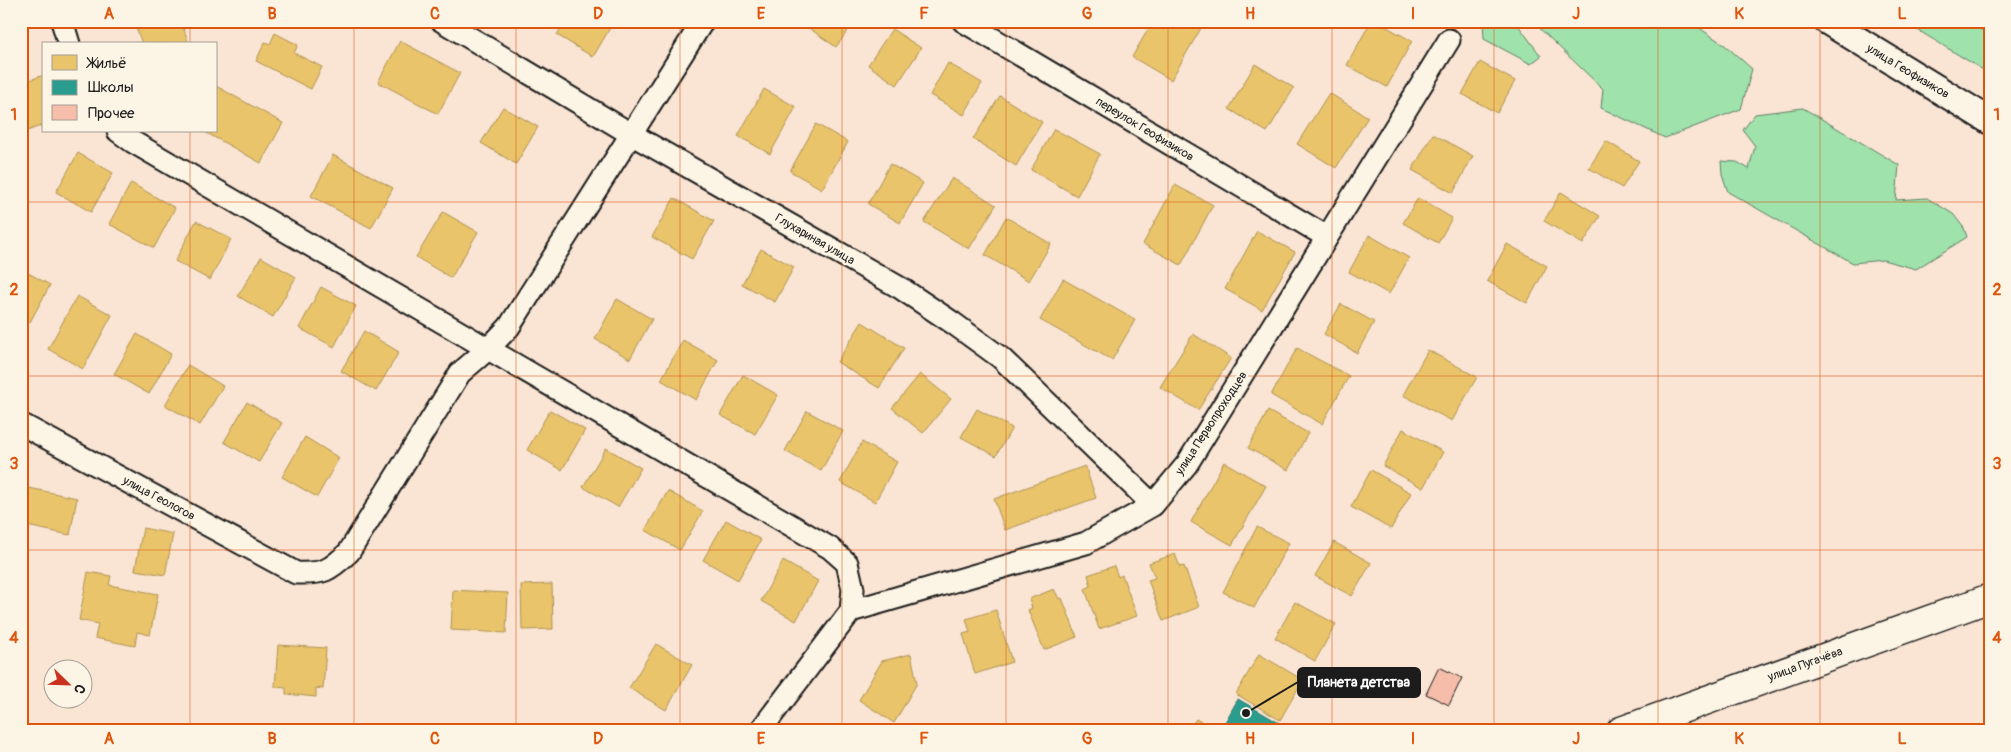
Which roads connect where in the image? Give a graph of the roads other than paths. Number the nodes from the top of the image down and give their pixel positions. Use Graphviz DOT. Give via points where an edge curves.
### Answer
graph roads {
  1 [pos="62,21"];
  2 [pos="442,21"];
  3 [pos="703,21"];
  4 [pos="963,21"];
  5 [pos="1827,21"];
  6 [pos="1449,40"];
  7 [pos="68,42"];
  8 [pos="1990,120"];
  9 [pos="119,132"];
  10 [pos="631,134"];
  11 [pos="1327,236"];
  12 [pos="488,349"];
  13 [pos="21,424"];
  14 [pos="1153,505"];
  15 [pos="1990,598"];
  16 [pos="851,611"];
  17 [pos="760,731"];
  18 [pos="1621,731"];
  1 -- 7 [label="street"];
  2 -- 10 [label="street, Глухариная улица"];
  3 -- 10 [label="street"];
  4 -- 11 [label="street, переулок Геофизиков"];
  5 -- 8 [label="street, улица Геофизиков"];
  6 -- 11 [label="street, улица Первопроходцев"];
  9 -- 12 [label="street"];
  10 -- 12 [label="street" via="509,327"];
  10 -- 14 [label="street, Глухариная улица" via="902,289 953,323 1001,358"];
  11 -- 14 [label="street, улица Первопроходцев" via="1187,464"];
  12 -- 13 [label="street, улица Геологов" via="460,373 349,552 332,568 315,573 296,573"];
  12 -- 16 [label="street" via="830,548 847,563 853,589"];
  14 -- 16 [label="street, улица Первопроходцев" via="1086,543"];
  15 -- 18 [label="main road, улица Пугачёва"];
  16 -- 17 [label="street"];
}
